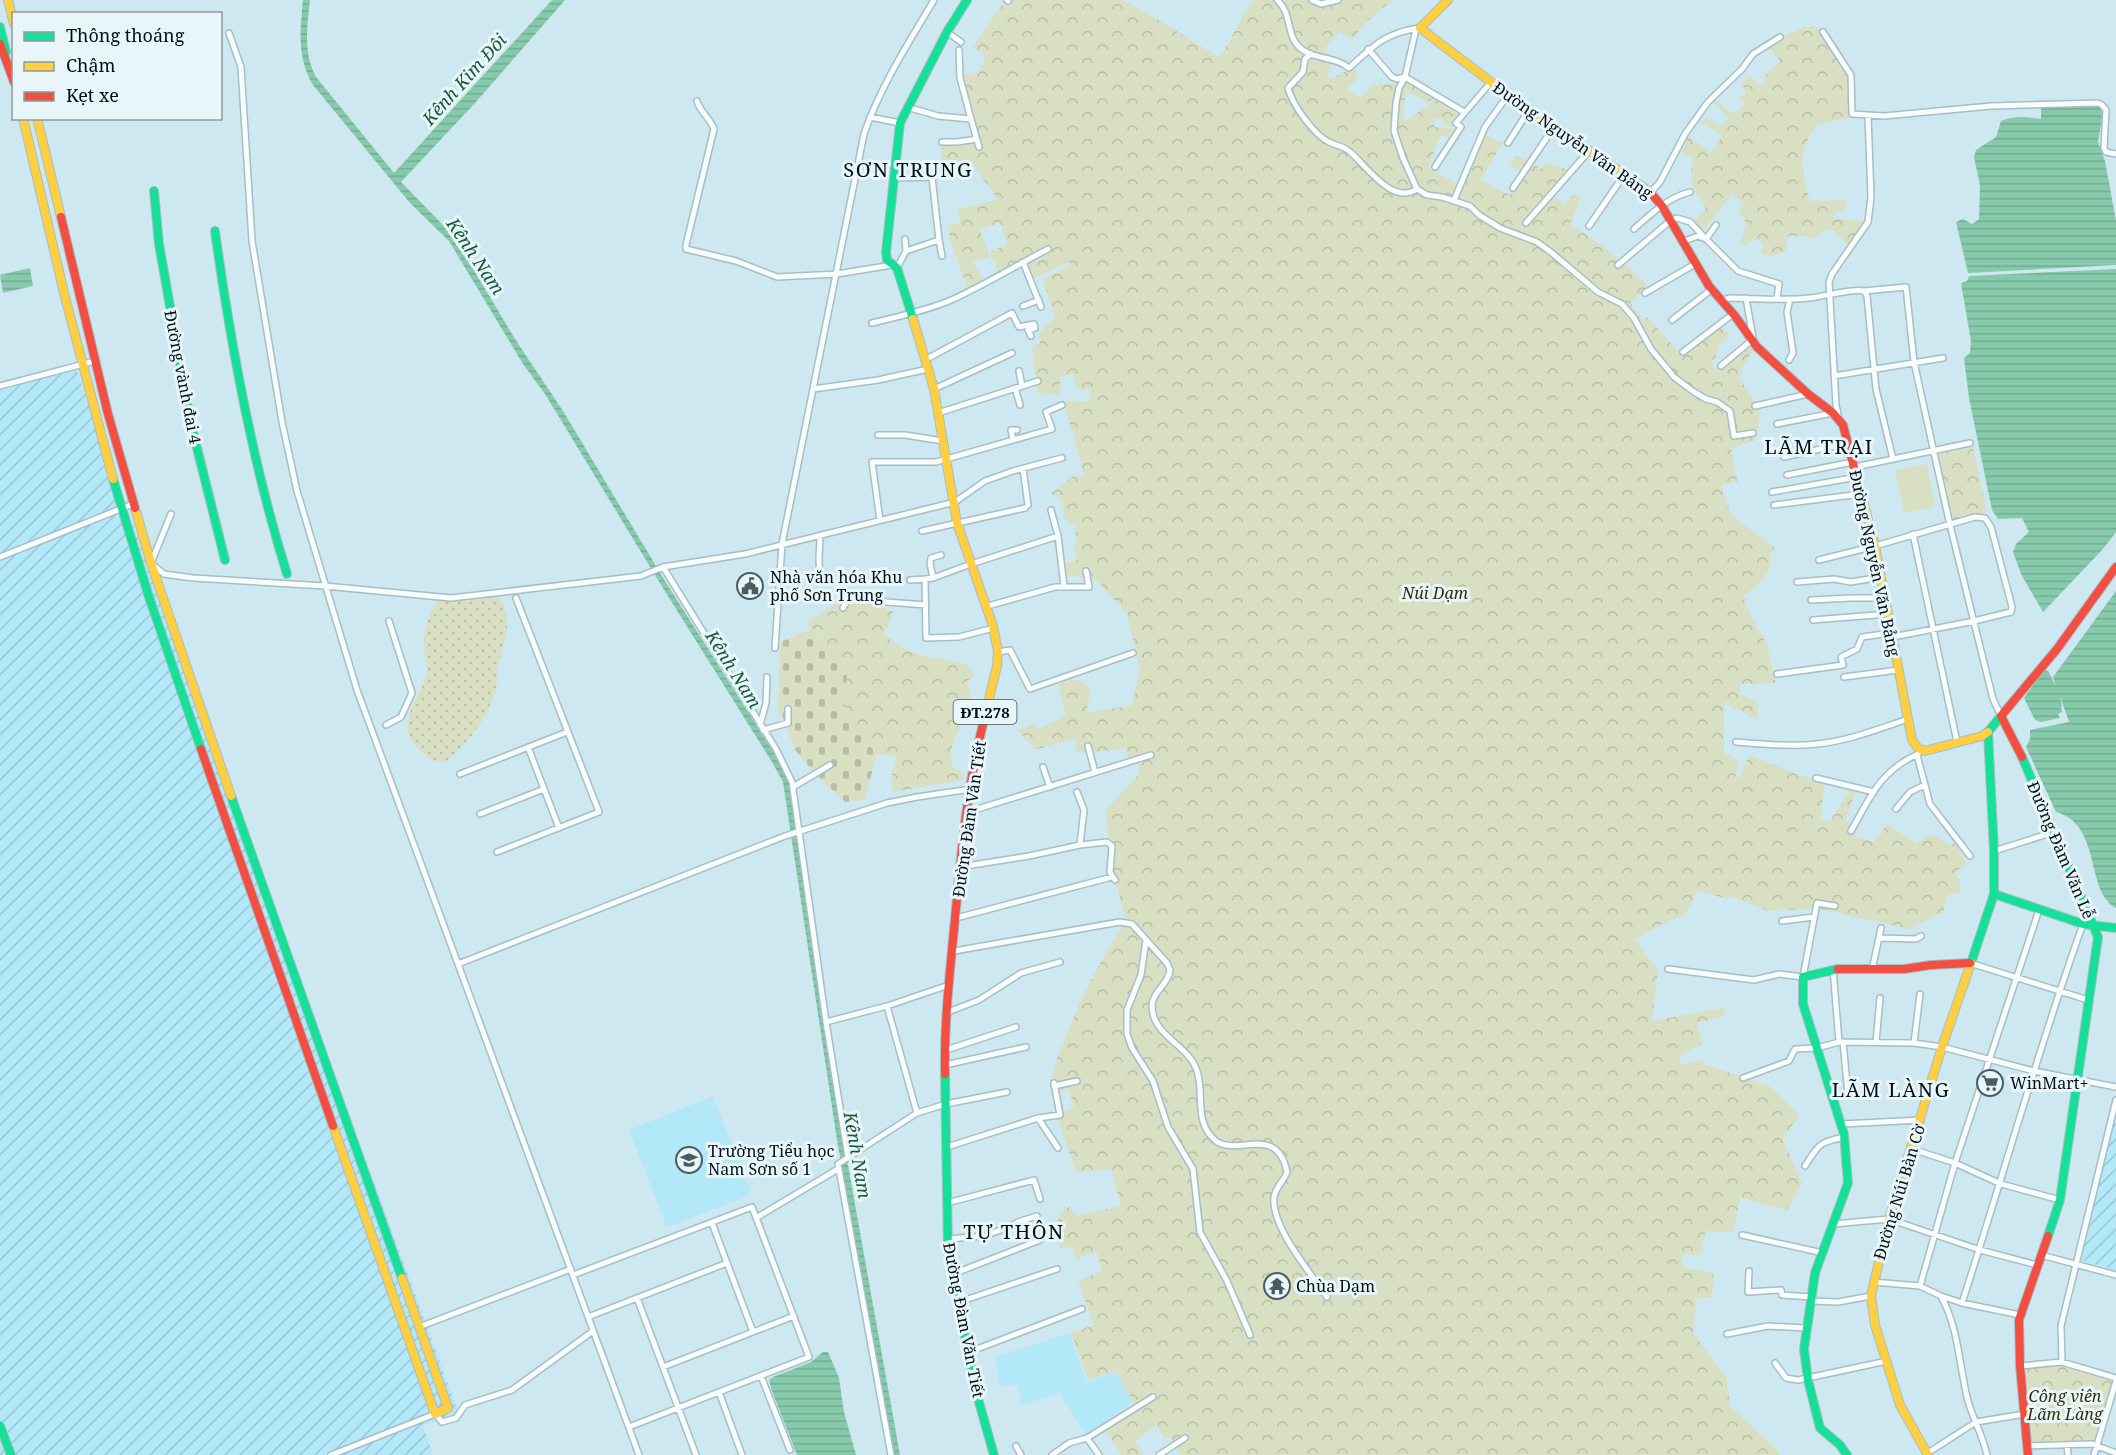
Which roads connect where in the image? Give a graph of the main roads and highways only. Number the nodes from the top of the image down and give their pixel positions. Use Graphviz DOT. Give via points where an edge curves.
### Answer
graph roads {
  1 [pos="8,0"];
  2 [pos="967,0"];
  3 [pos="1448,0"];
  4 [pos="12,16"];
  5 [pos="0,27"];
  6 [pos="0,44"];
  7 [pos="12,73"];
  8 [pos="12,76"];
  9 [pos="23,120"];
  10 [pos="37,122"];
  11 [pos="25,129"];
  12 [pos="154,191"];
  13 [pos="215,231"];
  14 [pos="225,560"];
  15 [pos="2116,567"];
  16 [pos="287,574"];
  17 [pos="2001,716"];
  18 [pos="1988,732"];
  19 [pos="1994,894"];
  20 [pos="2094,926"];
  21 [pos="2116,928"];
  22 [pos="1970,963"];
  23 [pos="291,966"];
  24 [pos="278,970"];
  25 [pos="0,1426"];
  26 [pos="2027,1451"];
  27 [pos="1927,1454"];
  28 [pos="11,1455"];
  29 [pos="994,1455"];
  30 [pos="1847,1455"];
  1 -- 4 [label="main road"];
  2 -- 29 [label="main road, Đường Đàm Văn Tiết / ĐT.278" via="900,123 886,252 912,314 934,389 957,523 988,606 998,652 975,754 960,867 945,1065 948,1239 977,1395"];
  3 -- 18 [label="main road, Đường Nguyễn Văn Bảng" via="1418,28 1650,193 1712,290 1753,341 1839,420 1875,546 1912,740 1921,753"];
  5 -- 7 [label="main road"];
  6 -- 8 [label="main road"];
  9 -- 11 [label="main road"];
  10 -- 11 [label="main road"];
  10 -- 23 [label="main road" via="133,504"];
  11 -- 24 [label="main road" via="121,509"];
  12 -- 14 [label="main road, Đường vành đai 4" via="159,244 190,420"];
  13 -- 16 [label="main road" via="242,406"];
  15 -- 17 [label="main road" via="2057,649"];
  17 -- 18 [label="main road"];
  17 -- 20 [label="main road, Đường Đàm Văn Lễ"];
  18 -- 19 [label="main road, Đường Núi Bàn Cờ"];
  19 -- 20 [label="main road"];
  19 -- 22 [label="main road, Đường Núi Bàn Cờ"];
  20 -- 21 [label="main road"];
  20 -- 26 [label="main road, Đường Đàm Văn Lễ" via="2098,937 2060,1200 2018,1327"];
  22 -- 27 [label="main road, Đường Núi Bàn Cờ" via="1872,1282 1875,1324 1900,1405"];
  22 -- 30 [label="main road" via="1904,969 1833,969 1803,977 1803,1004 1845,1137 1848,1183 1815,1273 1804,1349 1820,1428"];
  23 -- 24 [label="main road"];
  23 -- 24 [label="main road" via="448,1408 435,1414"];
  25 -- 28 [label="main road"];
}
